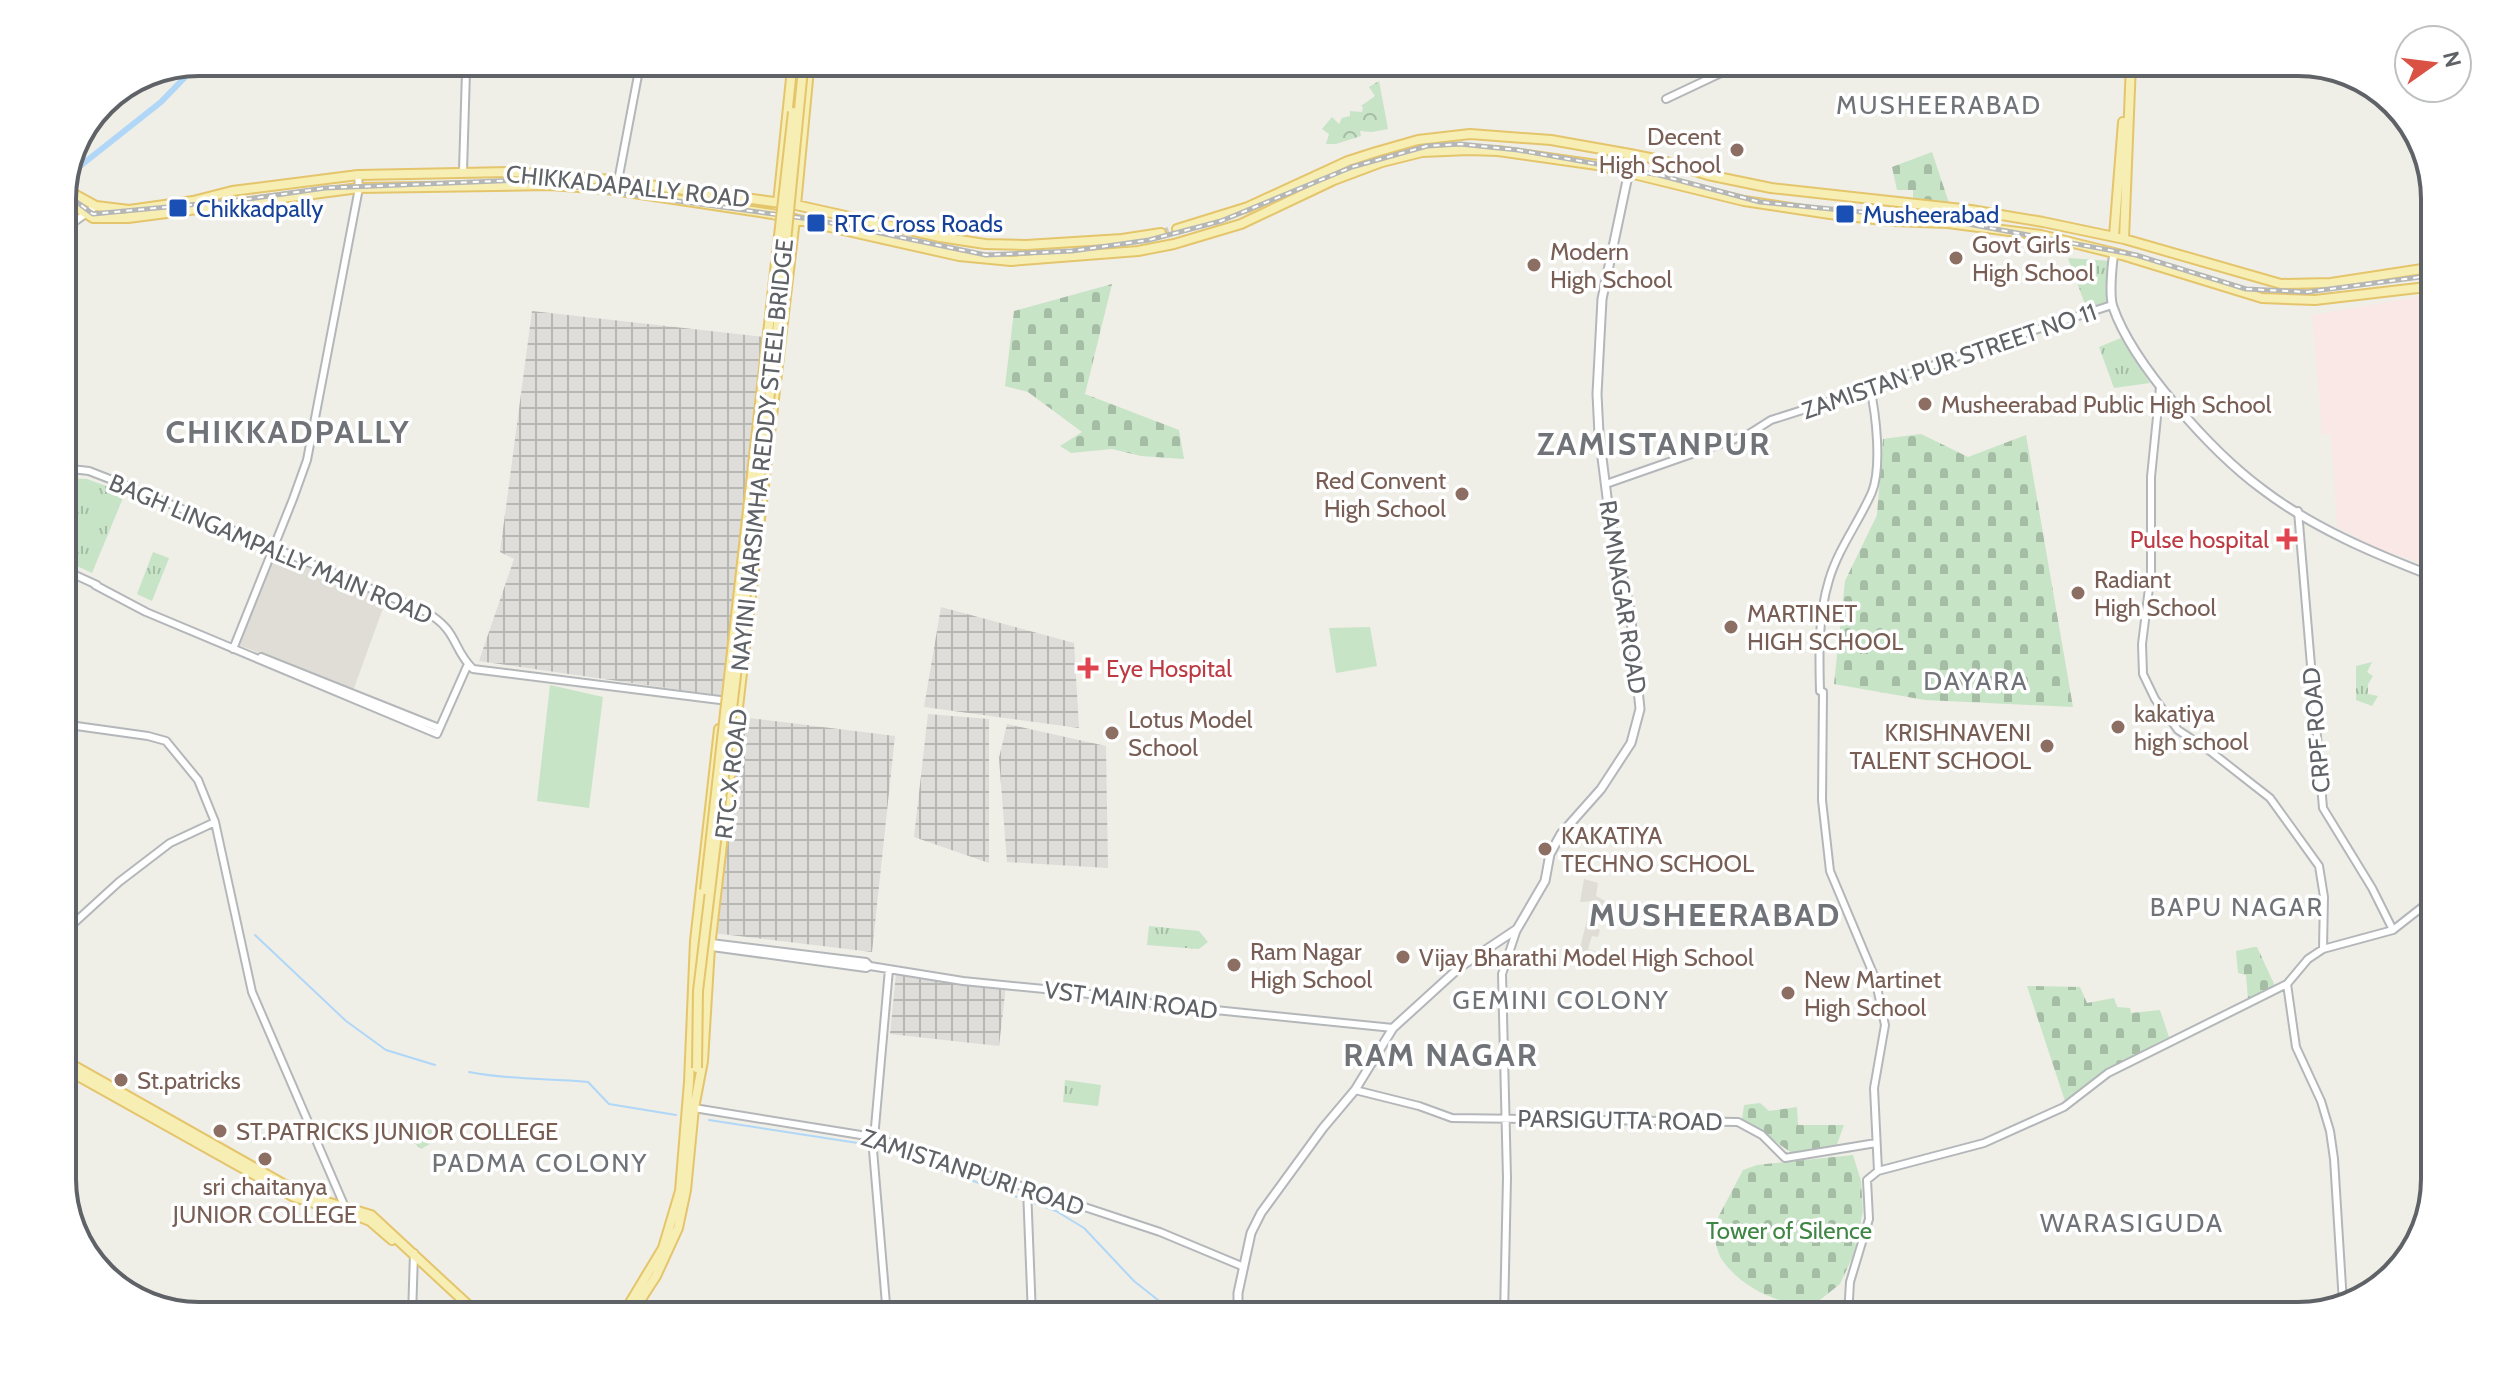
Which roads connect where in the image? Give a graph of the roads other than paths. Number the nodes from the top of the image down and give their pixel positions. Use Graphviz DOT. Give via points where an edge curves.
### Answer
graph roads {
  1 [pos="466,76"];
  2 [pos="638,76"];
  3 [pos="796,76"];
  4 [pos="796,76"];
  5 [pos="796,76"];
  6 [pos="808,76"];
  7 [pos="1715,76"];
  8 [pos="2127,76"];
  9 [pos="2128,76"];
  10 [pos="1666,99"];
  11 [pos="1568,145"];
  12 [pos="783,156"];
  13 [pos="801,158"];
  14 [pos="1566,161"];
  15 [pos="1329,169"];
  16 [pos="463,171"];
  17 [pos="1629,171"];
  18 [pos="358,175"];
  19 [pos="1334,180"];
  20 [pos="618,181"];
  21 [pos="799,181"];
  22 [pos="359,188"];
  23 [pos="698,191"];
  24 [pos="76,196"];
  25 [pos="778,198"];
  26 [pos="696,202"];
  27 [pos="796,205"];
  28 [pos="96,206"];
  29 [pos="76,207"];
  30 [pos="811,208"];
  31 [pos="87,214"];
  32 [pos="775,215"];
  33 [pos="2011,217"];
  34 [pos="795,219"];
  35 [pos="2024,219"];
  36 [pos="76,221"];
  37 [pos="812,223"];
  38 [pos="1177,229"];
  39 [pos="2078,229"];
  40 [pos="2009,231"];
  41 [pos="2021,232"];
  42 [pos="1161,233"];
  43 [pos="1149,235"];
  44 [pos="2114,236"];
  45 [pos="2124,239"];
  46 [pos="792,242"];
  47 [pos="2075,243"];
  48 [pos="1152,248"];
  49 [pos="2118,254"];
  50 [pos="772,269"];
  51 [pos="2421,269"];
  52 [pos="789,273"];
  53 [pos="2255,278"];
  54 [pos="2274,282"];
  55 [pos="2421,288"];
  56 [pos="2252,296"];
  57 [pos="2273,300"];
  58 [pos="2112,305"];
  59 [pos="2160,387"];
  60 [pos="1870,388"];
  61 [pos="76,470"];
  62 [pos="1606,484"];
  63 [pos="2298,511"];
  64 [pos="272,548"];
  65 [pos="2421,571"];
  66 [pos="76,576"];
  67 [pos="234,648"];
  68 [pos="468,664"];
  69 [pos="723,700"];
  70 [pos="740,703"];
  71 [pos="76,726"];
  72 [pos="215,822"];
  73 [pos="705,890"];
  74 [pos="698,906"];
  75 [pos="2421,908"];
  76 [pos="76,921"];
  77 [pos="1517,929"];
  78 [pos="2393,930"];
  79 [pos="695,944"];
  80 [pos="711,945"];
  81 [pos="2323,949"];
  82 [pos="889,969"];
  83 [pos="2287,984"];
  84 [pos="1393,1028"];
  85 [pos="76,1067"];
  86 [pos="76,1075"];
  87 [pos="699,1079"];
  88 [pos="1355,1090"];
  89 [pos="694,1108"];
  90 [pos="1506,1118"];
  91 [pos="873,1138"];
  92 [pos="1876,1143"];
  93 [pos="1878,1171"];
  94 [pos="1027,1191"];
  95 [pos="344,1205"];
  96 [pos="666,1250"];
  97 [pos="413,1255"];
  98 [pos="1244,1267"];
  99 [pos="2342,1293"];
  100 [pos="414,1302"];
  101 [pos="458,1302"];
  102 [pos="465,1302"];
  103 [pos="631,1302"];
  104 [pos="638,1302"];
  105 [pos="886,1302"];
  106 [pos="1031,1302"];
  107 [pos="1238,1302"];
  108 [pos="1504,1302"];
  109 [pos="1849,1302"];
  1 -- 16 [label="street"];
  2 -- 20 [label="street"];
  3 -- 12 [label="main road"];
  4 -- 73 [label="main road, NAYINI NARSIMHA REDDY STEEL BRIDGE, bridge"];
  5 -- 87 [label="main road, NAYINI NARSIMHA REDDY STEEL BRIDGE, bridge" via="776,343 698,991"];
  6 -- 13 [label="main road"];
  7 -- 10 [label="street"];
  8 -- 44 [label="main road"];
  9 -- 45 [label="main road"];
  11 -- 14 [label="main road"];
  11 -- 15 [label="main road" via="1451,135 1396,146"];
  11 -- 33 [label="main road" via="1660,160 1771,188"];
  12 -- 13 [label="main road"];
  12 -- 25 [label="main road"];
  13 -- 21 [label="main road"];
  14 -- 17 [label="main road, CHIKKADAPALLY ROAD"];
  14 -- 19 [label="main road, CHIKKADAPALLY ROAD" via="1498,151 1422,152"];
  15 -- 19 [label="main road"];
  15 -- 38 [label="main road" via="1258,203"];
  16 -- 18 [label="main road, CHIKKADAPALLY ROAD"];
  16 -- 20 [label="main road, CHIKKADAPALLY ROAD"];
  17 -- 40 [label="main road, CHIKKADAPALLY ROAD" via="1744,201 1857,218"];
  17 -- 62 [label="main road, RAMNAGAR ROAD" via="1605,282 1598,348"];
  18 -- 22 [label="street"];
  18 -- 28 [label="main road, CHIKKADAPALLY ROAD" via="129,210"];
  19 -- 48 [label="main road, CHIKKADAPALLY ROAD" via="1241,224"];
  20 -- 23 [label="main road, CHIKKADAPALLY ROAD"];
  21 -- 27 [label="main road"];
  21 -- 30 [label="main road"];
  22 -- 26 [label="main road, CHIKKADAPALLY ROAD" via="550,185"];
  22 -- 31 [label="main road, CHIKKADAPALLY ROAD" via="128,218"];
  22 -- 64 [label="street" via="307,460"];
  23 -- 25 [label="main road, CHIKKADAPALLY ROAD"];
  23 -- 26 [label="main road"];
  24 -- 28 [label="main road, CHIKKADAPALLY ROAD"];
  25 -- 27 [label="main road, CHIKKADAPALLY ROAD"];
  26 -- 32 [label="main road, CHIKKADAPALLY ROAD"];
  27 -- 30 [label="main road, CHIKKADAPALLY ROAD"];
  28 -- 31 [label="street"];
  29 -- 31 [label="main road"];
  30 -- 43 [label="main road, CHIKKADAPALLY ROAD" via="985,244"];
  31 -- 36 [label="street"];
  32 -- 34 [label="main road, CHIKKADAPALLY ROAD"];
  32 -- 50 [label="main road, RTC X ROAD"];
  33 -- 35 [label="main road"];
  33 -- 40 [label="main road"];
  34 -- 37 [label="main road, CHIKKADAPALLY ROAD"];
  34 -- 46 [label="main road, RTC X ROAD"];
  35 -- 39 [label="main road"];
  35 -- 41 [label="main road"];
  37 -- 46 [label="main road" via="797,230"];
  37 -- 48 [label="main road, CHIKKADAPALLY ROAD" via="959,256 1011,261"];
  39 -- 44 [label="main road"];
  39 -- 47 [label="main road"];
  40 -- 41 [label="main road, CHIKKADAPALLY ROAD"];
  41 -- 47 [label="main road, CHIKKADAPALLY ROAD"];
  42 -- 43 [label="main road, CHIKKADAPALLY ROAD"];
  43 -- 48 [label="main road"];
  44 -- 45 [label="main road"];
  45 -- 53 [label="main road"];
  46 -- 52 [label="main road, RTC X ROAD"];
  47 -- 49 [label="main road, CHIKKADAPALLY ROAD"];
  49 -- 56 [label="main road, CHIKKADAPALLY ROAD"];
  49 -- 58 [label="main road"];
  50 -- 52 [label="main road"];
  50 -- 69 [label="main road, RTC X ROAD"];
  51 -- 54 [label="main road" via="2331,283"];
  52 -- 70 [label="main road, RTC X ROAD"];
  53 -- 54 [label="main road"];
  53 -- 56 [label="main road"];
  54 -- 57 [label="main road"];
  55 -- 57 [label="main road, CHIKKADAPALLY ROAD"];
  56 -- 57 [label="main road, CHIKKADAPALLY ROAD"];
  58 -- 59 [label="main road"];
  58 -- 60 [label="street, ZAMISTAN PUR STREET NO 11"];
  59 -- 63 [label="main road" via="2248,478"];
  59 -- 81 [label="street" via="2143,674 2178,730 2270,798 2319,866"];
  60 -- 62 [label="street, ZAMISTAN PUR STREET NO 11"];
  60 -- 92 [label="street" via="1877,436 1873,489 1828,582 1819,653 1822,800 1830,871 1875,978 1885,1025 1874,1088"];
  61 -- 64 [label="street, BAGH LINGAMPALLY MAIN ROAD"];
  62 -- 77 [label="main road, RAMNAGAR ROAD" via="1630,610 1640,709 1631,743 1601,789 1561,834 1545,881"];
  63 -- 65 [label="main road" via="2338,536"];
  63 -- 78 [label="street, CRPF ROAD" via="2323,808"];
  64 -- 67 [label="street"];
  64 -- 68 [label="street, BAGH LINGAMPALLY MAIN ROAD" via="440,620"];
  66 -- 67 [label="street"];
  67 -- 68 [label="street" via="438,731"];
  68 -- 69 [label="street" via="473,669"];
  69 -- 70 [label="street"];
  69 -- 74 [label="main road, RTC X ROAD"];
  70 -- 80 [label="main road, RTC X ROAD"];
  71 -- 72 [label="street" via="166,741 198,780"];
  72 -- 76 [label="street" via="170,843"];
  72 -- 95 [label="street" via="252,992"];
  73 -- 74 [label="main road, RTC X ROAD"];
  74 -- 79 [label="main road, RTC X ROAD"];
  75 -- 78 [label="street"];
  77 -- 84 [label="main road, RAMNAGAR ROAD" via="1460,967"];
  77 -- 90 [label="street" via="1502,974"];
  78 -- 81 [label="street"];
  79 -- 80 [label="street, VST MAIN ROAD"];
  79 -- 96 [label="main road, RTC X ROAD" via="682,1173"];
  80 -- 82 [label="street, VST MAIN ROAD"];
  80 -- 87 [label="main road, RTC X ROAD"];
  81 -- 83 [label="street"];
  82 -- 84 [label="street, VST MAIN ROAD"];
  82 -- 91 [label="street"];
  83 -- 93 [label="street" via="2108,1073 2064,1107 1984,1143"];
  83 -- 99 [label="street" via="2296,1047 2330,1131"];
  84 -- 88 [label="main road, RAMNAGAR ROAD"];
  85 -- 95 [label="main road" via="294,1190"];
  86 -- 97 [label="main road" via="294,1197 370,1221"];
  87 -- 89 [label="main road, RTC X ROAD"];
  88 -- 90 [label="street, PARSIGUTTA ROAD" via="1452,1118"];
  88 -- 98 [label="main road, RAMNAGAR ROAD" via="1254,1224"];
  89 -- 91 [label="street, ZAMISTANPURI ROAD"];
  89 -- 96 [label="main road, RTC X ROAD" via="686,1190 678,1228"];
  90 -- 92 [label="street, PARSIGUTTA ROAD" via="1738,1122 1762,1135 1785,1158"];
  90 -- 108 [label="street"];
  91 -- 94 [label="street, ZAMISTANPURI ROAD"];
  91 -- 105 [label="street"];
  92 -- 93 [label="street"];
  93 -- 109 [label="street" via="1867,1180 1869,1219"];
  94 -- 98 [label="street, ZAMISTANPURI ROAD" via="1160,1232"];
  94 -- 106 [label="street"];
  95 -- 97 [label="main road" via="371,1215"];
  96 -- 103 [label="main road, RTC X ROAD"];
  96 -- 104 [label="main road, RTC X ROAD"];
  97 -- 100 [label="street"];
  97 -- 101 [label="main road"];
  97 -- 102 [label="main road"];
  98 -- 107 [label="main road, RAMNAGAR ROAD"];
}
